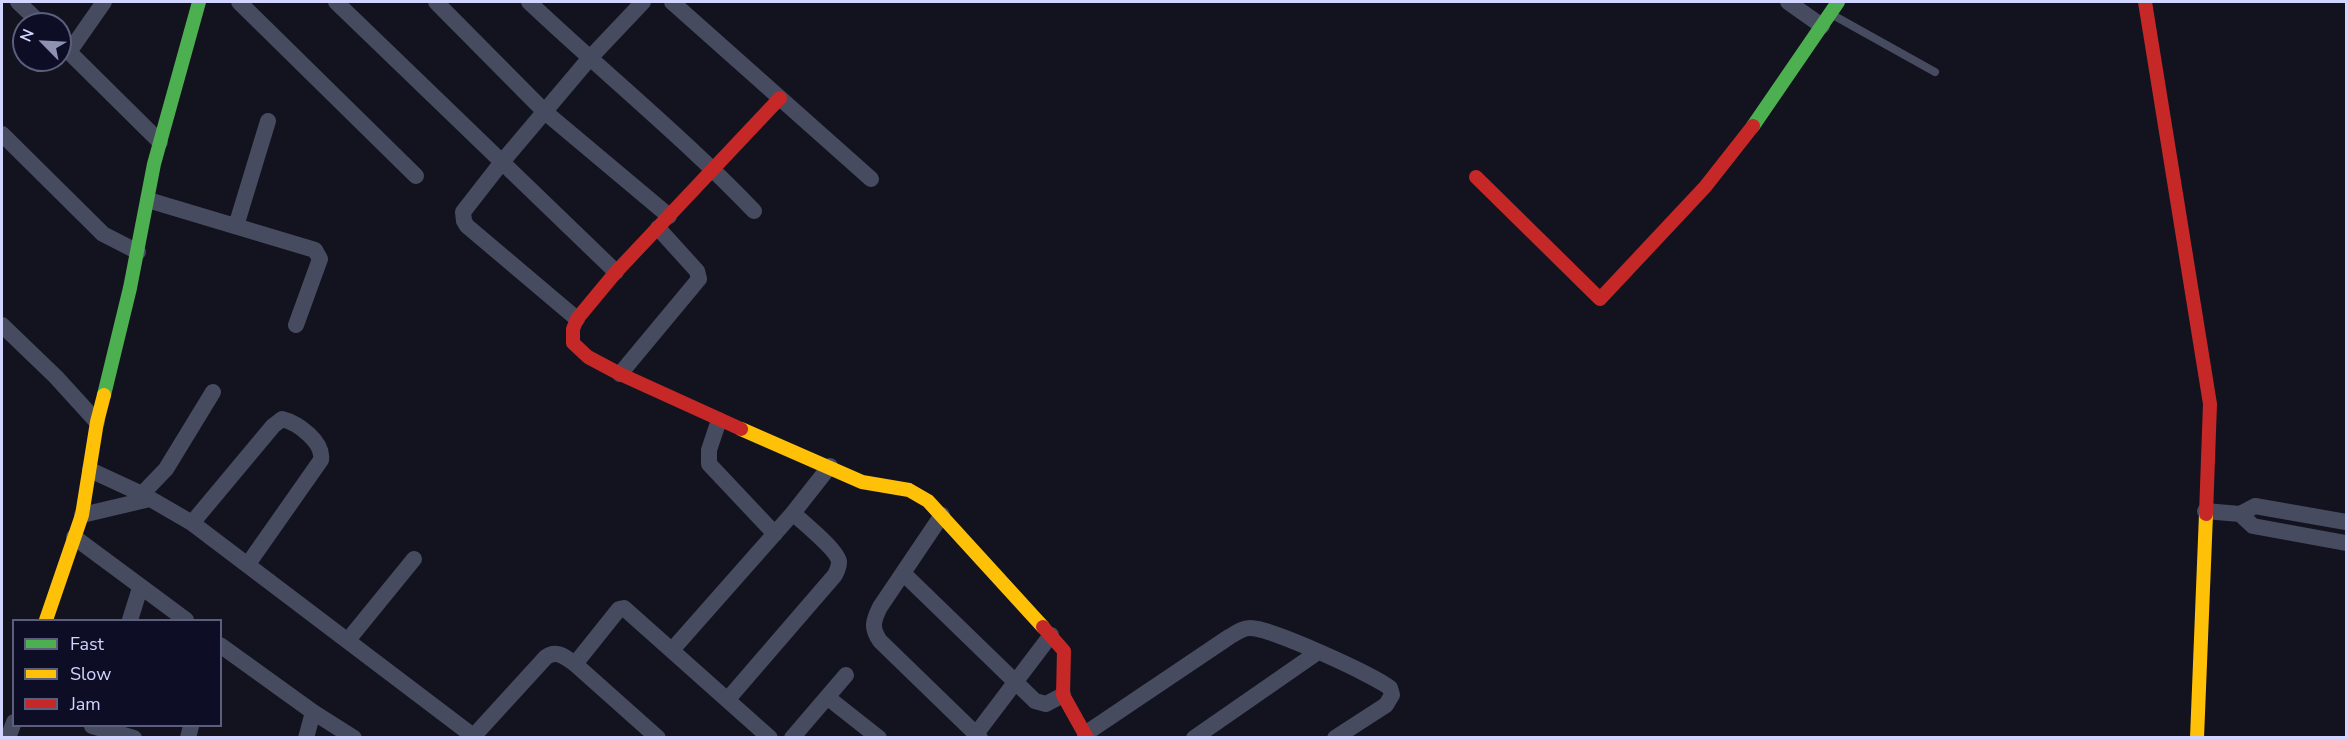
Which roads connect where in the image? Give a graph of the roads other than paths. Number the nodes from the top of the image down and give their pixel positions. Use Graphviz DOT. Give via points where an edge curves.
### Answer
graph roads {
  1 [pos="104,2"];
  2 [pos="199,2"];
  3 [pos="336,2"];
  4 [pos="436,2"];
  5 [pos="529,2"];
  6 [pos="643,2"];
  7 [pos="672,2"];
  8 [pos="1788,2"];
  9 [pos="2145,2"];
  10 [pos="245,3"];
  11 [pos="1830,14"];
  12 [pos="72,38"];
  13 [pos="72,55"];
  14 [pos="590,59"];
  15 [pos="1935,72"];
  16 [pos="780,98"];
  17 [pos="545,112"];
  18 [pos="268,122"];
  19 [pos="2,134"];
  20 [pos="160,142"];
  21 [pos="502,162"];
  22 [pos="714,169"];
  23 [pos="416,176"];
  24 [pos="1476,177"];
  25 [pos="871,179"];
  26 [pos="148,200"];
  27 [pos="754,211"];
  28 [pos="664,222"];
  29 [pos="236,226"];
  30 [pos="138,252"];
  31 [pos="616,272"];
  32 [pos="577,319"];
  33 [pos="2,325"];
  34 [pos="296,326"];
  35 [pos="620,374"];
  36 [pos="213,392"];
  37 [pos="718,420"];
  38 [pos="97,422"];
  39 [pos="830,466"];
  40 [pos="90,470"];
  41 [pos="146,496"];
  42 [pos="2205,510"];
  43 [pos="793,513"];
  44 [pos="2240,514"];
  45 [pos="82,515"];
  46 [pos="942,515"];
  47 [pos="2346,522"];
  48 [pos="192,523"];
  49 [pos="775,534"];
  50 [pos="74,537"];
  51 [pos="2346,543"];
  52 [pos="414,559"];
  53 [pos="248,564"];
  54 [pos="903,573"];
  55 [pos="140,588"];
  56 [pos="47,619"];
  57 [pos="131,619"];
  58 [pos="183,619"];
  59 [pos="1051,635"];
  60 [pos="348,640"];
  61 [pos="222,646"];
  62 [pos="672,650"];
  63 [pos="1318,652"];
  64 [pos="575,664"];
  65 [pos="846,675"];
  66 [pos="1016,683"];
  67 [pos="1063,695"];
  68 [pos="827,697"];
  69 [pos="728,699"];
  70 [pos="313,712"];
  71 [pos="96,729"];
  72 [pos="978,736"];
  73 [pos="1086,736"];
  74 [pos="473,737"];
  75 [pos="134,738"];
  76 [pos="306,738"];
  77 [pos="354,738"];
  78 [pos="658,738"];
  79 [pos="770,738"];
  80 [pos="792,738"];
  81 [pos="879,738"];
  82 [pos="1194,738"];
  83 [pos="1335,738"];
  84 [pos="2197,738"];
  1 -- 12 [label="street"];
  2 -- 20 [label="street"];
  3 -- 21 [label="street"];
  4 -- 17 [label="street"];
  5 -- 14 [label="street"];
  6 -- 14 [label="street"];
  7 -- 16 [label="street"];
  8 -- 11 [label="street"];
  9 -- 42 [label="street" via="2210,404"];
  10 -- 23 [label="street"];
  11 -- 15 [label="lane"];
  11 -- 24 [label="street" via="1705,187 1600,299"];
  13 -- 20 [label="street"];
  14 -- 17 [label="street"];
  14 -- 22 [label="street"];
  16 -- 22 [label="street"];
  16 -- 25 [label="street"];
  17 -- 21 [label="street"];
  17 -- 28 [label="street"];
  18 -- 29 [label="street"];
  19 -- 30 [label="street" via="103,234"];
  20 -- 26 [label="street"];
  21 -- 31 [label="street"];
  21 -- 32 [label="street" via="466,207 464,221"];
  22 -- 27 [label="street"];
  22 -- 28 [label="street"];
  26 -- 29 [label="street"];
  26 -- 30 [label="street"];
  28 -- 31 [label="street"];
  28 -- 35 [label="street" via="699,279"];
  29 -- 34 [label="street" via="309,246 319,254"];
  30 -- 38 [label="street"];
  31 -- 32 [label="street"];
  32 -- 35 [label="street" via="573,343 588,357"];
  33 -- 38 [label="street"];
  35 -- 37 [label="street"];
  36 -- 41 [label="street"];
  37 -- 39 [label="street"];
  37 -- 49 [label="street" via="709,464"];
  38 -- 40 [label="street"];
  39 -- 43 [label="street"];
  39 -- 46 [label="street" via="862,482 919,494"];
  40 -- 41 [label="street"];
  40 -- 45 [label="street"];
  41 -- 45 [label="street"];
  41 -- 48 [label="street"];
  42 -- 44 [label="street"];
  42 -- 84 [label="street"];
  43 -- 49 [label="street"];
  43 -- 69 [label="street" via="834,552 838,568"];
  44 -- 47 [label="street" via="2254,506"];
  44 -- 51 [label="street" via="2253,526"];
  45 -- 50 [label="street"];
  46 -- 54 [label="street"];
  46 -- 59 [label="street"];
  48 -- 53 [label="street"];
  48 -- 53 [label="street" via="273,426 282,419 294,424 318,443 321,460"];
  49 -- 62 [label="street"];
  50 -- 55 [label="street"];
  50 -- 56 [label="street"];
  52 -- 60 [label="street"];
  53 -- 60 [label="street"];
  54 -- 66 [label="street"];
  54 -- 72 [label="street" via="875,616 874,632"];
  55 -- 57 [label="street"];
  55 -- 58 [label="street"];
  59 -- 66 [label="street"];
  59 -- 67 [label="street" via="1064,651"];
  60 -- 74 [label="street"];
  61 -- 70 [label="street"];
  62 -- 64 [label="street" via="621,608"];
  62 -- 69 [label="street"];
  63 -- 73 [label="street" via="1262,629 1240,630"];
  63 -- 82 [label="street"];
  63 -- 83 [label="street" via="1385,684 1391,691 1386,705"];
  64 -- 74 [label="street" via="560,654 550,654"];
  64 -- 78 [label="street"];
  65 -- 68 [label="street"];
  66 -- 67 [label="street" via="1038,703 1046,704"];
  66 -- 72 [label="street"];
  67 -- 73 [label="street"];
  68 -- 80 [label="street"];
  68 -- 81 [label="street"];
  69 -- 79 [label="street"];
  70 -- 76 [label="street"];
  70 -- 77 [label="street"];
  71 -- 75 [label="street"];
}
